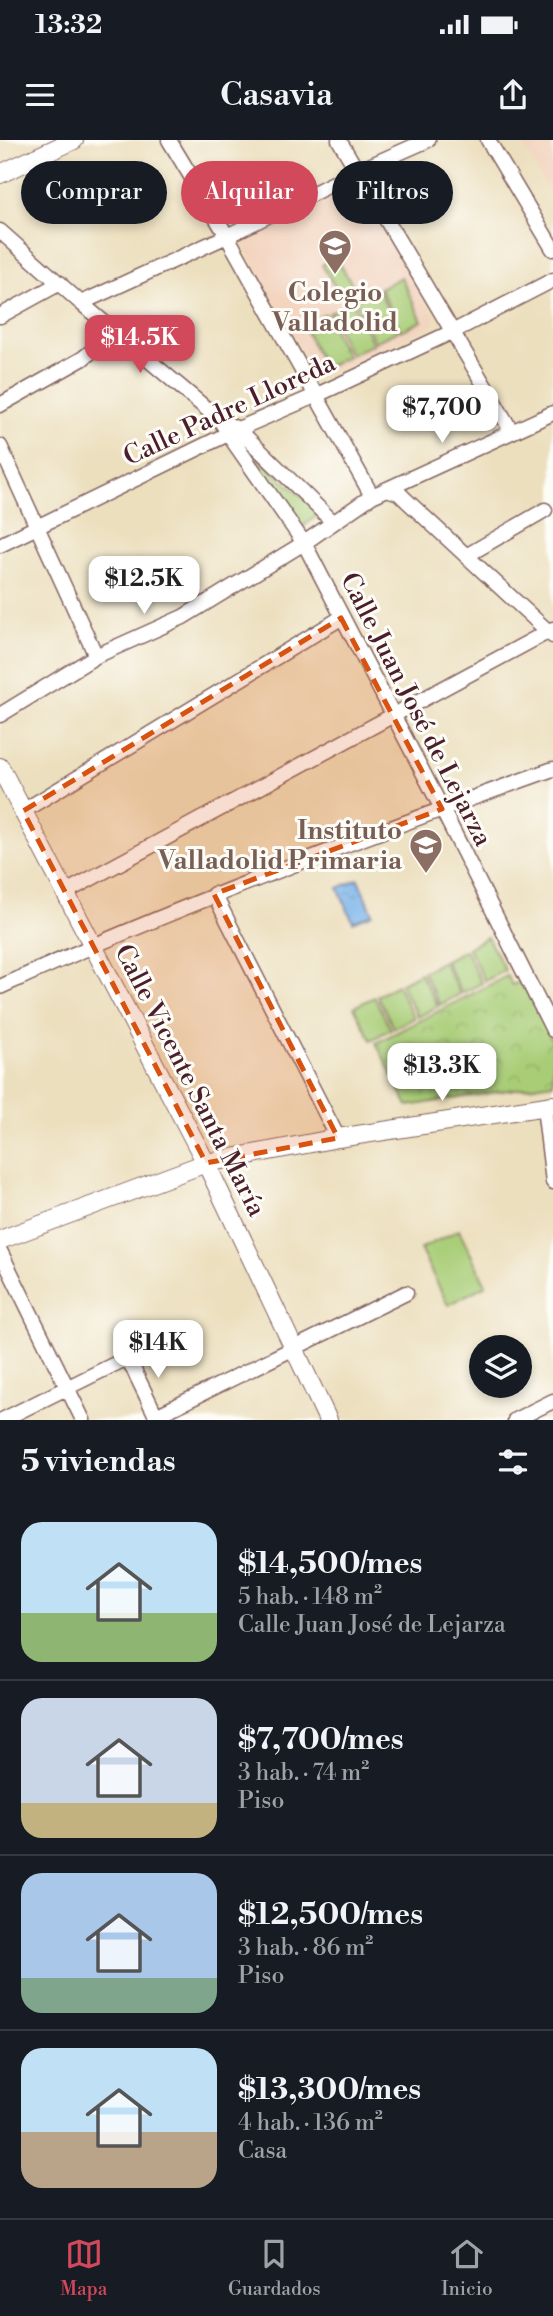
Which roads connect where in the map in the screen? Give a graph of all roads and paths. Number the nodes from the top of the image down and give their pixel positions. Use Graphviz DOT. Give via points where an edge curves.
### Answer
graph roads {
  1 [pos="74,140"];
  2 [pos="169,140"];
  3 [pos="339,140"];
  4 [pos="428,140"];
  5 [pos="488,140"];
  6 [pos="352,161"];
  7 [pos="381,161"];
  8 [pos="0,174"];
  9 [pos="332,184"];
  10 [pos="390,224"];
  11 [pos="0,231"];
  12 [pos="227,236"];
  13 [pos="553,249"];
  14 [pos="553,280"];
  15 [pos="60,283"];
  16 [pos="80,303"];
  17 [pos="0,316"];
  18 [pos="454,331"];
  19 [pos="116,332"];
  20 [pos="317,395"];
  21 [pos="0,405"];
  22 [pos="553,413"];
  23 [pos="229,428"];
  24 [pos="512,432"];
  25 [pos="0,446"];
  26 [pos="387,489"];
  27 [pos="372,496"];
  28 [pos="545,510"];
  29 [pos="332,521"];
  30 [pos="37,527"];
  31 [pos="304,543"];
  32 [pos="0,545"];
  33 [pos="466,556"];
  34 [pos="341,618"];
  35 [pos="551,632"];
  36 [pos="96,656"];
  37 [pos="0,715"];
  38 [pos="393,716"];
  39 [pos="0,767"];
  40 [pos="550,775"];
  41 [pos="442,809"];
  42 [pos="23,811"];
  43 [pos="66,892"];
  44 [pos="214,894"];
  45 [pos="94,944"];
  46 [pos="0,987"];
  47 [pos="548,1009"];
  48 [pos="553,1030"];
  49 [pos="548,1106"];
  50 [pos="338,1138"];
  51 [pos="206,1163"];
  52 [pos="553,1182"];
  53 [pos="0,1240"];
  54 [pos="0,1251"];
  55 [pos="406,1293"];
  56 [pos="293,1349"];
  57 [pos="66,1387"];
  58 [pos="553,1401"];
  59 [pos="157,1418"];
  60 [pos="2,1420"];
  61 [pos="83,1420"];
  62 [pos="328,1420"];
  63 [pos="515,1420"];
  1 -- 8 [label="street"];
  2 -- 12 [label="street"];
  3 -- 6 [label="street"];
  4 -- 7 [label="street"];
  5 -- 13 [label="street"];
  9 -- 12 [label="street"];
  10 -- 18 [label="street"];
  11 -- 15 [label="street, Calle Juan José de Lejarza"];
  12 -- 16 [label="street"];
  12 -- 20 [label="street"];
  14 -- 18 [label="street, Calle Padre Lloreda"];
  15 -- 16 [label="street, Calle Juan José de Lejarza"];
  15 -- 17 [label="street"];
  16 -- 19 [label="street, Calle Juan José de Lejarza"];
  18 -- 20 [label="street, Calle Padre Lloreda"];
  18 -- 24 [label="street"];
  19 -- 21 [label="street" via="82,359"];
  19 -- 23 [label="street, Calle Juan José de Lejarza"];
  20 -- 23 [label="street, Calle Padre Lloreda"];
  20 -- 27 [label="street"];
  22 -- 24 [label="street"];
  23 -- 29 [label="street, Calle Juan José de Lejarza"];
  23 -- 30 [label="street, Calle Padre Lloreda"];
  23 -- 31 [label="street, Calle Juan José de Lejarza"];
  24 -- 26 [label="street"];
  25 -- 30 [label="street"];
  26 -- 27 [label="street"];
  26 -- 33 [label="street" via="399,494"];
  27 -- 29 [label="street"];
  28 -- 33 [label="street"];
  29 -- 31 [label="street"];
  30 -- 32 [label="street, Calle Padre Lloreda"];
  30 -- 36 [label="street"];
  31 -- 34 [label="street, Calle Juan José de Lejarza"];
  31 -- 36 [label="street" via="183,617"];
  33 -- 35 [label="street"];
  34 -- 38 [label="street, Calle Juan José de Lejarza"];
  34 -- 42 [label="street"];
  35 -- 38 [label="street"];
  36 -- 37 [label="street"];
  38 -- 41 [label="street, Calle Juan José de Lejarza"];
  38 -- 43 [label="street"];
  39 -- 42 [label="street, Calle Vicente Santa María"];
  40 -- 41 [label="street"];
  41 -- 44 [label="street"];
  41 -- 47 [label="street, Calle Juan José de Lejarza"];
  42 -- 43 [label="street, Calle Vicente Santa María"];
  43 -- 45 [label="street, Calle Vicente Santa María"];
  44 -- 45 [label="street"];
  44 -- 50 [label="street"];
  45 -- 46 [label="street"];
  45 -- 51 [label="street, Calle Vicente Santa María"];
  47 -- 48 [label="street, Calle Juan José de Lejarza"];
  49 -- 50 [label="street"];
  49 -- 52 [label="street"];
  50 -- 51 [label="street"];
  51 -- 53 [label="street"];
  51 -- 56 [label="street, Calle Vicente Santa María"];
  54 -- 57 [label="street"];
  55 -- 56 [label="street"];
  56 -- 59 [label="street"];
  56 -- 62 [label="street, Calle Vicente Santa María"];
  57 -- 59 [label="street" via="129,1360"];
  57 -- 60 [label="street"];
  57 -- 61 [label="street"];
  58 -- 63 [label="street"];
}
